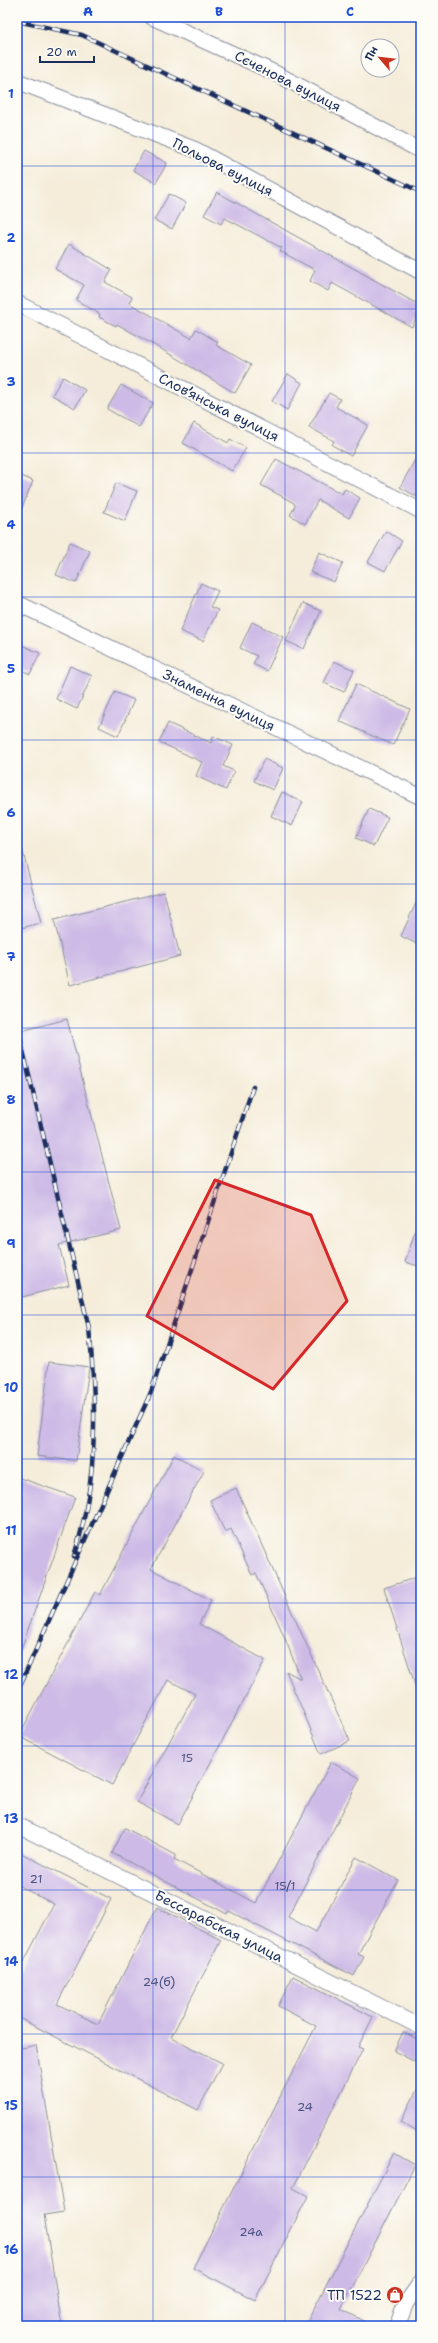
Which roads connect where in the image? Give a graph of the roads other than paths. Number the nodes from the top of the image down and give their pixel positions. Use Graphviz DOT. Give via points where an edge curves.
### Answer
graph roads {
  1 [pos="152,17"];
  2 [pos="17,81"];
  3 [pos="421,151"];
  4 [pos="421,272"];
  5 [pos="17,303"];
  6 [pos="421,511"];
  7 [pos="17,603"];
  8 [pos="421,797"];
  9 [pos="17,1825"];
  10 [pos="421,2027"];
  11 [pos="421,2282"];
  12 [pos="397,2326"];
  1 -- 3 [label="street, Сєченова вулиця" via="275,72"];
  2 -- 4 [label="street, Польова вулиця" via="196,150"];
  5 -- 6 [label="street, Слов’янська вулиця"];
  7 -- 8 [label="street, Знаменна вулиця"];
  9 -- 10 [label="street, Бессарабская улица"];
  11 -- 12 [label="street" via="406,2303"];
}
